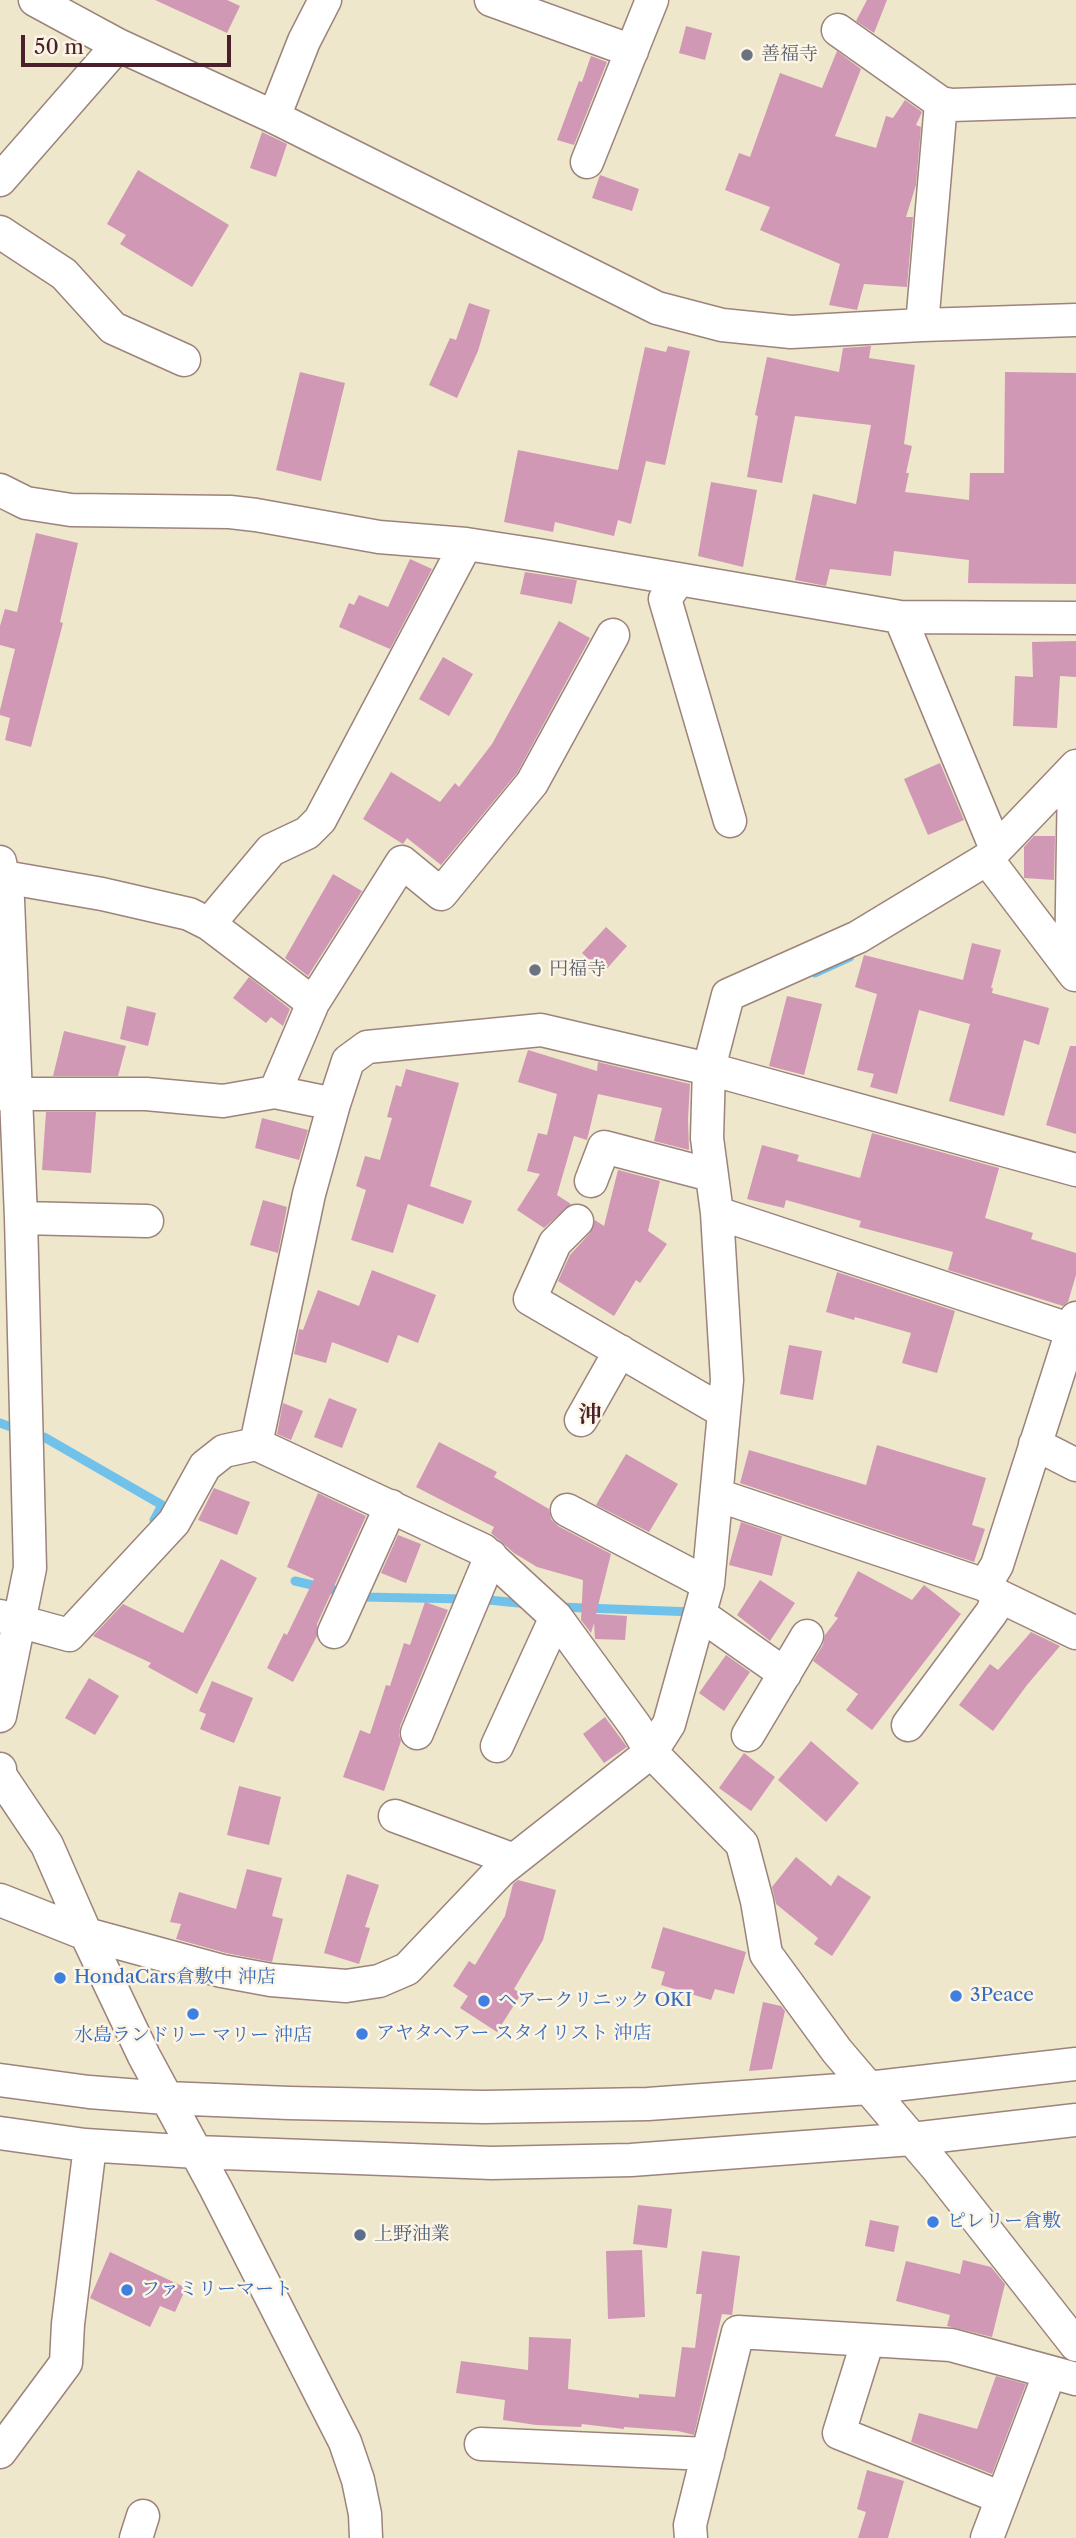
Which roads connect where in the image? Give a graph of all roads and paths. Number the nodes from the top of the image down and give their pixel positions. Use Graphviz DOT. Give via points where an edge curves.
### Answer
graph roads {
  1 [pos="35,0"];
  2 [pos="325,0"];
  3 [pos="491,0"];
  4 [pos="652,0"];
  5 [pos="838,30"];
  6 [pos="118,45"];
  7 [pos="632,51"];
  8 [pos="1076,101"];
  9 [pos="941,103"];
  10 [pos="277,111"];
  11 [pos="587,162"];
  12 [pos="5,164"];
  13 [pos="0,232"];
  14 [pos="923,317"];
  15 [pos="1076,320"];
  16 [pos="184,360"];
  17 [pos="0,490"];
  18 [pos="466,544"];
  19 [pos="679,579"];
  20 [pos="900,617"];
  21 [pos="1076,618"];
  22 [pos="613,635"];
  23 [pos="1074,771"];
  24 [pos="730,821"];
  25 [pos="991,854"];
  26 [pos="2,870"];
  27 [pos="209,924"];
  28 [pos="1073,973"];
  29 [pos="313,1003"];
  30 [pos="717,1071"];
  31 [pos="275,1092"];
  32 [pos="8,1094"];
  33 [pos="334,1104"];
  34 [pos="1076,1170"];
  35 [pos="711,1175"];
  36 [pos="591,1181"];
  37 [pos="725,1215"];
  38 [pos="21,1218"];
  39 [pos="577,1220"];
  40 [pos="148,1221"];
  41 [pos="1074,1324"];
  42 [pos="620,1351"];
  43 [pos="724,1412"];
  44 [pos="581,1420"];
  45 [pos="256,1444"];
  46 [pos="1035,1444"];
  47 [pos="1076,1465"];
  48 [pos="726,1499"];
  49 [pos="391,1506"];
  50 [pos="567,1510"];
  51 [pos="491,1556"];
  52 [pos="708,1584"];
  53 [pos="992,1591"];
  54 [pos="548,1609"];
  55 [pos="701,1615"];
  56 [pos="10,1618"];
  57 [pos="334,1632"];
  58 [pos="1076,1633"];
  59 [pos="807,1636"];
  60 [pos="785,1674"];
  61 [pos="0,1716"];
  62 [pos="908,1726"];
  63 [pos="417,1733"];
  64 [pos="748,1735"];
  65 [pos="497,1746"];
  66 [pos="651,1752"];
  67 [pos="0,1769"];
  68 [pos="395,1816"];
  69 [pos="514,1860"];
  70 [pos="0,1900"];
  71 [pos="86,1934"];
  72 [pos="1076,2064"];
  73 [pos="0,2080"];
  74 [pos="868,2088"];
  75 [pos="166,2098"];
  76 [pos="1076,2120"];
  77 [pos="0,2133"];
  78 [pos="912,2139"];
  79 [pos="90,2146"];
  80 [pos="196,2152"];
  81 [pos="868,2340"];
  82 [pos="1076,2345"];
  83 [pos="1063,2375"];
  84 [pos="481,2445"];
  85 [pos="0,2452"];
  86 [pos="708,2454"];
  87 [pos="1002,2498"];
  88 [pos="366,2538"];
  89 [pos="691,2538"];
  90 [pos="987,2538"];
  1 -- 6 [label="street"];
  2 -- 10 [label="street"];
  3 -- 7 [label="street"];
  4 -- 7 [label="street"];
  5 -- 9 [label="street"];
  6 -- 10 [label="street"];
  6 -- 12 [label="street"];
  7 -- 11 [label="street"];
  8 -- 9 [label="street"];
  9 -- 14 [label="street"];
  10 -- 14 [label="street" via="657,308 722,325 791,332"];
  13 -- 16 [label="street" via="64,274 113,328"];
  14 -- 15 [label="street"];
  17 -- 18 [label="street" via="26,503 71,510 230,512 379,537"];
  18 -- 19 [label="street"];
  18 -- 27 [label="street" via="320,820 307,833 271,850"];
  19 -- 20 [label="street"];
  19 -- 24 [label="street" via="665,599"];
  20 -- 21 [label="street"];
  20 -- 25 [label="street"];
  22 -- 29 [label="street" via="532,783 450,884 441,894 402,862"];
  23 -- 25 [label="street"];
  23 -- 28 [label="street"];
  25 -- 28 [label="street"];
  25 -- 30 [label="street" via="858,937 728,995"];
  26 -- 27 [label="street" via="189,914"];
  26 -- 32 [label="street" via="8,900"];
  27 -- 29 [label="street"];
  29 -- 31 [label="street"];
  30 -- 33 [label="street" via="541,1030 368,1046 348,1061"];
  30 -- 34 [label="street"];
  30 -- 35 [label="street" via="707,1138"];
  31 -- 32 [label="street" via="223,1101 146,1094"];
  31 -- 33 [label="street"];
  32 -- 38 [label="street"];
  33 -- 45 [label="street" via="309,1194"];
  35 -- 36 [label="street" via="604,1147"];
  35 -- 37 [label="street"];
  37 -- 41 [label="street"];
  37 -- 43 [label="street"];
  38 -- 40 [label="street"];
  38 -- 56 [label="street" via="30,1568"];
  39 -- 42 [label="street" via="555,1243 530,1299"];
  41 -- 46 [label="street"];
  42 -- 43 [label="street"];
  42 -- 44 [label="street"];
  43 -- 48 [label="street"];
  45 -- 49 [label="street"];
  45 -- 56 [label="street" via="224,1451 205,1466 174,1522 69,1634"];
  46 -- 47 [label="street"];
  46 -- 53 [label="street"];
  48 -- 52 [label="street"];
  48 -- 53 [label="street"];
  49 -- 51 [label="street"];
  49 -- 57 [label="street"];
  50 -- 52 [label="street"];
  51 -- 54 [label="street"];
  51 -- 63 [label="street"];
  52 -- 55 [label="street"];
  53 -- 58 [label="street"];
  53 -- 62 [label="street" via="992,1612"];
  54 -- 65 [label="street"];
  54 -- 66 [label="street"];
  55 -- 60 [label="street"];
  55 -- 66 [label="street" via="669,1724"];
  56 -- 61 [label="street"];
  59 -- 60 [label="street"];
  60 -- 64 [label="street"];
  66 -- 69 [label="street"];
  66 -- 74 [label="street" via="742,1844 766,1954"];
  67 -- 71 [label="street" via="47,1844"];
  68 -- 69 [label="street"];
  69 -- 71 [label="street" via="407,1969 379,1981 346,1986 271,1980"];
  70 -- 71 [label="street"];
  71 -- 75 [label="street"];
  72 -- 74 [label="street"];
  73 -- 75 [label="street"];
  74 -- 75 [label="street" via="648,2104 512,2106"];
  74 -- 78 [label="street"];
  75 -- 80 [label="street"];
  76 -- 78 [label="street"];
  77 -- 79 [label="street"];
  78 -- 80 [label="street" via="631,2160 492,2163"];
  78 -- 82 [label="street"];
  79 -- 80 [label="street"];
  79 -- 85 [label="street" via="66,2363"];
  80 -- 88 [label="street" via="345,2442 358,2480"];
  81 -- 83 [label="street" via="951,2345"];
  81 -- 86 [label="street" via="738,2332"];
  81 -- 87 [label="street" via="839,2433"];
  83 -- 87 [label="street"];
  84 -- 86 [label="street"];
  86 -- 89 [label="street" via="690,2525"];
  87 -- 90 [label="street"];
}
